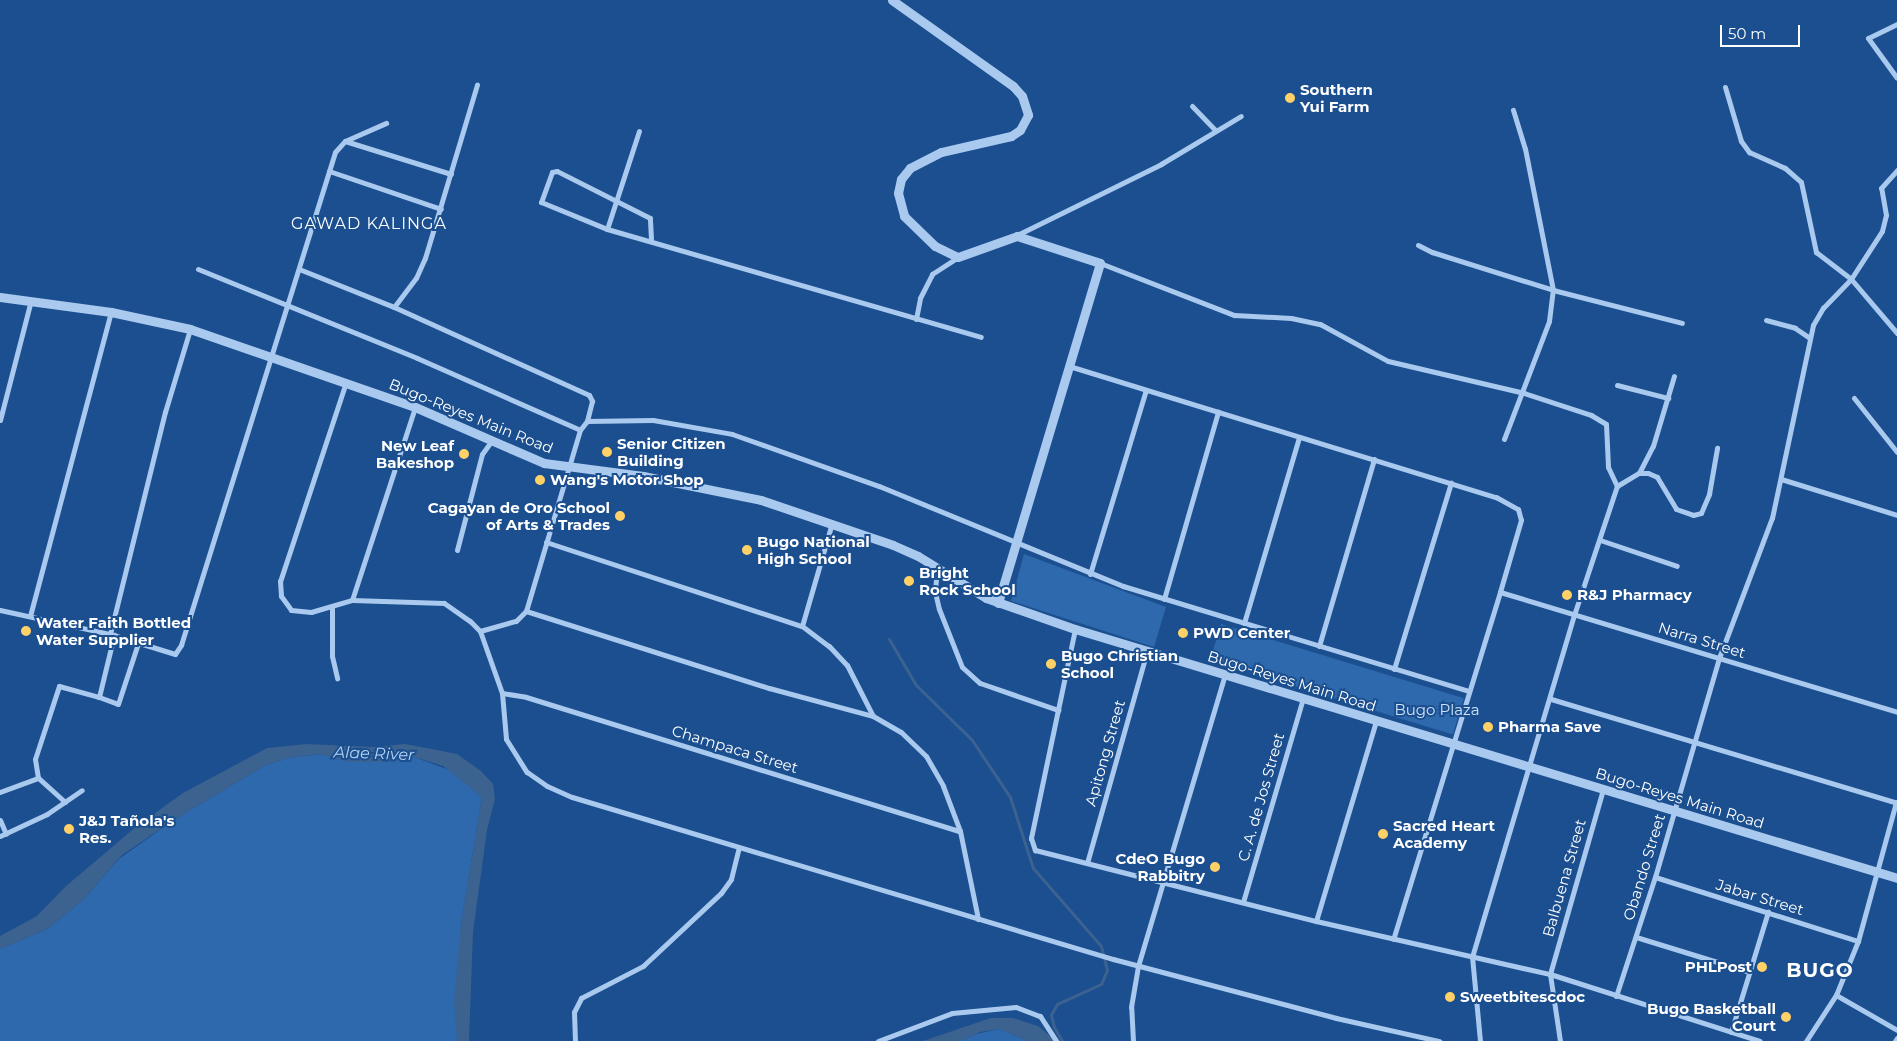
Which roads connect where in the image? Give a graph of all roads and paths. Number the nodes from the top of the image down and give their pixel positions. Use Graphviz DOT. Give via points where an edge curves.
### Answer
graph roads {
  1 [pos="892,0"];
  2 [pos="1897,24"];
  3 [pos="1897,78"];
  4 [pos="477,85"];
  5 [pos="1725,87"];
  6 [pos="1192,106"];
  7 [pos="1513,110"];
  8 [pos="1242,116"];
  9 [pos="386,123"];
  10 [pos="1215,130"];
  11 [pos="639,131"];
  12 [pos="345,141"];
  13 [pos="1897,170"];
  14 [pos="329,171"];
  15 [pos="451,174"];
  16 [pos="618,202"];
  17 [pos="441,209"];
  18 [pos="607,229"];
  19 [pos="1017,236"];
  20 [pos="651,239"];
  21 [pos="1418,244"];
  22 [pos="958,257"];
  23 [pos="1100,263"];
  24 [pos="198,269"];
  25 [pos="299,269"];
  26 [pos="1851,279"];
  27 [pos="1553,290"];
  28 [pos="0,296"];
  29 [pos="31,300"];
  30 [pos="288,306"];
  31 [pos="394,307"];
  32 [pos="111,312"];
  33 [pos="916,319"];
  34 [pos="1766,320"];
  35 [pos="1682,323"];
  36 [pos="190,329"];
  37 [pos="1897,334"];
  38 [pos="981,337"];
  39 [pos="1810,338"];
  40 [pos="273,355"];
  41 [pos="1069,366"];
  42 [pos="1674,376"];
  43 [pos="346,381"];
  44 [pos="1616,385"];
  45 [pos="1146,390"];
  46 [pos="1524,393"];
  47 [pos="1668,398"];
  48 [pos="1854,398"];
  49 [pos="415,407"];
  50 [pos="1218,412"];
  51 [pos="0,420"];
  52 [pos="587,421"];
  53 [pos="580,430"];
  54 [pos="1299,437"];
  55 [pos="1504,439"];
  56 [pos="492,440"];
  57 [pos="1717,448"];
  58 [pos="1897,452"];
  59 [pos="1374,460"];
  60 [pos="568,467"];
  61 [pos="1639,473"];
  62 [pos="1781,479"];
  63 [pos="1451,483"];
  64 [pos="1617,486"];
  65 [pos="1897,516"];
  66 [pos="832,522"];
  67 [pos="1600,540"];
  68 [pos="546,542"];
  69 [pos="1016,544"];
  70 [pos="457,550"];
  71 [pos="1677,566"];
  72 [pos="937,567"];
  73 [pos="1090,574"];
  74 [pos="1500,592"];
  75 [pos="1164,599"];
  76 [pos="352,600"];
  77 [pos="998,603"];
  78 [pos="332,608"];
  79 [pos="0,610"];
  80 [pos="526,612"];
  81 [pos="1574,615"];
  82 [pos="30,616"];
  83 [pos="1244,624"];
  84 [pos="802,626"];
  85 [pos="1075,629"];
  86 [pos="480,631"];
  87 [pos="112,635"];
  88 [pos="138,643"];
  89 [pos="1319,646"];
  90 [pos="1147,651"];
  91 [pos="1719,658"];
  92 [pos="1394,669"];
  93 [pos="1225,674"];
  94 [pos="337,678"];
  95 [pos="1468,691"];
  96 [pos="502,693"];
  97 [pos="99,698"];
  98 [pos="1303,698"];
  99 [pos="1551,699"];
  100 [pos="1058,710"];
  101 [pos="1897,712"];
  102 [pos="873,716"];
  103 [pos="1376,721"];
  104 [pos="1694,740"];
  105 [pos="1452,744"];
  106 [pos="1529,766"];
  107 [pos="38,778"];
  108 [pos="1603,789"];
  109 [pos="82,790"];
  110 [pos="0,792"];
  111 [pos="65,802"];
  112 [pos="1896,802"];
  113 [pos="1674,809"];
  114 [pos="0,820"];
  115 [pos="960,831"];
  116 [pos="6,834"];
  117 [pos="0,836"];
  118 [pos="738,848"];
  119 [pos="1087,863"];
  120 [pos="1877,872"];
  121 [pos="1655,877"];
  122 [pos="1897,878"];
  123 [pos="1163,881"];
  124 [pos="1243,902"];
  125 [pos="1768,912"];
  126 [pos="978,919"];
  127 [pos="1316,921"];
  128 [pos="1636,937"];
  129 [pos="1393,939"];
  130 [pos="1858,940"];
  131 [pos="1472,957"];
  132 [pos="1138,966"];
  133 [pos="1750,972"];
  134 [pos="1550,974"];
  135 [pos="1836,995"];
  136 [pos="1616,996"];
  137 [pos="1897,1030"];
  138 [pos="1731,1032"];
  139 [pos="1897,1038"];
  140 [pos="575,1041"];
  141 [pos="878,1041"];
  142 [pos="1056,1041"];
  143 [pos="1133,1041"];
  144 [pos="1439,1041"];
  145 [pos="1480,1041"];
  146 [pos="1560,1041"];
  147 [pos="1760,1041"];
  148 [pos="1806,1041"];
  149 [pos="1895,1041"];
  1 -- 22 [label="street" via="998,75 1022,96 1027,106 1025,124 1011,136 941,152 910,168 901,179 898,193 904,216 935,246"];
  2 -- 3 [label="street" via="1868,38"];
  4 -- 15 [label="street"];
  5 -- 26 [label="street" via="1741,141 1749,152 1795,173 1801,182 1816,252"];
  6 -- 10 [label="street"];
  7 -- 27 [label="street" via="1525,149"];
  8 -- 10 [label="street"];
  9 -- 12 [label="street"];
  10 -- 19 [label="street" via="1161,164"];
  11 -- 16 [label="street"];
  12 -- 14 [label="street" via="335,152"];
  12 -- 15 [label="street"];
  13 -- 26 [label="street, Obando Street" via="1880,188 1886,215 1882,231"];
  14 -- 17 [label="street"];
  14 -- 25 [label="street"];
  15 -- 17 [label="street"];
  16 -- 18 [label="street"];
  16 -- 18 [label="street" via="555,171 541,197 544,203"];
  16 -- 20 [label="street" via="650,218"];
  17 -- 31 [label="street" via="416,278"];
  18 -- 20 [label="street"];
  19 -- 22 [label="street"];
  19 -- 23 [label="street"];
  20 -- 33 [label="street"];
  21 -- 27 [label="street" via="1432,252"];
  22 -- 33 [label="street" via="932,274 920,298"];
  23 -- 41 [label="street"];
  23 -- 46 [label="street" via="1234,315 1291,318 1320,324 1388,361"];
  24 -- 30 [label="street"];
  25 -- 30 [label="street"];
  25 -- 31 [label="street"];
  26 -- 37 [label="street"];
  26 -- 39 [label="street, Obando Street" via="1817,316"];
  27 -- 35 [label="street"];
  27 -- 46 [label="street" via="1549,321"];
  28 -- 29 [label="street, Bugo-Reyes Main Road"];
  29 -- 32 [label="street, Bugo-Reyes Main Road"];
  29 -- 51 [label="street"];
  30 -- 40 [label="street"];
  30 -- 53 [label="street" via="417,358"];
  31 -- 52 [label="street" via="589,395 592,401"];
  32 -- 36 [label="street, Bugo-Reyes Main Road"];
  32 -- 82 [label="street"];
  33 -- 38 [label="street"];
  34 -- 39 [label="street" via="1795,328"];
  36 -- 40 [label="street, Bugo-Reyes Main Road"];
  36 -- 87 [label="street" via="165,412"];
  39 -- 62 [label="street, Obando Street"];
  40 -- 43 [label="street, Bugo-Reyes Main Road"];
  40 -- 88 [label="street" via="181,645 175,654"];
  41 -- 45 [label="street"];
  41 -- 69 [label="street"];
  42 -- 47 [label="street"];
  43 -- 49 [label="street, Bugo-Reyes Main Road"];
  43 -- 78 [label="street" via="280,581 281,596 291,610 311,612"];
  44 -- 47 [label="street"];
  45 -- 50 [label="street"];
  45 -- 73 [label="street"];
  46 -- 55 [label="street"];
  46 -- 64 [label="street" via="1570,407 1606,424 1608,467"];
  47 -- 61 [label="street" via="1653,446"];
  48 -- 58 [label="street"];
  49 -- 56 [label="street, Bugo-Reyes Main Road"];
  49 -- 76 [label="street"];
  50 -- 54 [label="street"];
  50 -- 75 [label="street"];
  52 -- 53 [label="street"];
  52 -- 69 [label="street" via="653,420 732,434 879,486"];
  53 -- 60 [label="street"];
  54 -- 59 [label="street"];
  54 -- 83 [label="street"];
  56 -- 60 [label="street, Bugo-Reyes Main Road" via="539,461"];
  56 -- 70 [label="street" via="482,454"];
  57 -- 61 [label="street" via="1706,506 1693,515 1676,509 1657,477 1648,472"];
  59 -- 63 [label="street"];
  59 -- 89 [label="street"];
  60 -- 66 [label="street, Bugo-Reyes Main Road" via="712,489"];
  60 -- 68 [label="street"];
  61 -- 64 [label="street"];
  62 -- 65 [label="street"];
  62 -- 91 [label="street, Obando Street" via="1772,518"];
  63 -- 74 [label="street" via="1506,500 1521,515"];
  63 -- 92 [label="street"];
  64 -- 67 [label="street"];
  66 -- 72 [label="street, Bugo-Reyes Main Road" via="900,548"];
  66 -- 84 [label="street"];
  67 -- 71 [label="street"];
  67 -- 81 [label="street"];
  68 -- 80 [label="street"];
  68 -- 84 [label="street"];
  69 -- 73 [label="street"];
  69 -- 77 [label="street"];
  72 -- 77 [label="street, Bugo-Reyes Main Road" via="970,590"];
  72 -- 100 [label="street" via="935,592 939,609 962,667 987,686"];
  73 -- 75 [label="street"];
  74 -- 81 [label="street, Narra Street"];
  74 -- 95 [label="street"];
  75 -- 83 [label="street"];
  76 -- 78 [label="street"];
  76 -- 86 [label="street" via="444,604"];
  77 -- 85 [label="street, Bugo-Reyes Main Road"];
  78 -- 94 [label="street" via="332,656"];
  79 -- 82 [label="street"];
  80 -- 86 [label="street" via="516,621"];
  80 -- 102 [label="street" via="769,688"];
  81 -- 91 [label="street, Narra Street"];
  81 -- 99 [label="street"];
  82 -- 87 [label="street"];
  83 -- 89 [label="street"];
  84 -- 102 [label="street" via="830,646 847,665"];
  85 -- 90 [label="street, Bugo-Reyes Main Road"];
  85 -- 100 [label="street"];
  86 -- 96 [label="street"];
  87 -- 88 [label="street"];
  87 -- 97 [label="street"];
  88 -- 97 [label="street" via="118,704"];
  89 -- 92 [label="street"];
  90 -- 93 [label="street, Bugo-Reyes Main Road"];
  90 -- 119 [label="street, Apitong Street"];
  91 -- 101 [label="street, Narra Street"];
  91 -- 104 [label="street, Obando Street"];
  92 -- 95 [label="street"];
  93 -- 98 [label="street, Bugo-Reyes Main Road"];
  93 -- 123 [label="street"];
  95 -- 105 [label="street"];
  96 -- 115 [label="street, Champaca Street"];
  96 -- 118 [label="street" via="506,739 527,772 547,786 572,797"];
  97 -- 107 [label="street" via="59,686 35,759"];
  98 -- 103 [label="street, Bugo-Reyes Main Road"];
  98 -- 124 [label="street, C. A. de Jos Street"];
  99 -- 104 [label="street"];
  99 -- 106 [label="street"];
  100 -- 119 [label="street" via="1031,845 1040,853"];
  102 -- 115 [label="street" via="901,732 926,756 943,786"];
  103 -- 105 [label="street, Bugo-Reyes Main Road"];
  103 -- 127 [label="street"];
  104 -- 112 [label="street"];
  104 -- 113 [label="street, Obando Street"];
  105 -- 106 [label="street, Bugo-Reyes Main Road"];
  105 -- 129 [label="street"];
  106 -- 108 [label="street, Bugo-Reyes Main Road"];
  106 -- 131 [label="street"];
  107 -- 110 [label="street"];
  107 -- 111 [label="street"];
  108 -- 113 [label="street, Bugo-Reyes Main Road"];
  108 -- 134 [label="street, Balbuena Street"];
  109 -- 111 [label="street"];
  111 -- 116 [label="street"];
  112 -- 120 [label="street"];
  113 -- 120 [label="street, Bugo-Reyes Main Road"];
  113 -- 121 [label="street, Obando Street"];
  114 -- 116 [label="street"];
  115 -- 126 [label="street"];
  116 -- 117 [label="street"];
  118 -- 126 [label="street"];
  118 -- 140 [label="street" via="731,879 721,893 643,966 580,998 574,1012"];
  119 -- 123 [label="street"];
  120 -- 122 [label="street, Bugo-Reyes Main Road"];
  120 -- 130 [label="street"];
  121 -- 125 [label="street, Jabar Street"];
  121 -- 128 [label="street, Obando Street"];
  123 -- 124 [label="street"];
  123 -- 132 [label="street"];
  124 -- 127 [label="street"];
  125 -- 130 [label="street, Jabar Street"];
  125 -- 133 [label="street"];
  126 -- 132 [label="street"];
  127 -- 129 [label="street"];
  128 -- 133 [label="street"];
  128 -- 136 [label="street, Obando Street"];
  129 -- 131 [label="street"];
  130 -- 135 [label="street"];
  131 -- 134 [label="street"];
  131 -- 145 [label="street"];
  132 -- 143 [label="street" via="1131,1007"];
  132 -- 144 [label="street" via="1336,1018"];
  133 -- 138 [label="street"];
  134 -- 136 [label="street"];
  134 -- 146 [label="street"];
  135 -- 137 [label="street"];
  135 -- 148 [label="street"];
  136 -- 138 [label="street"];
  138 -- 147 [label="street"];
  139 -- 149 [label="street"];
  141 -- 142 [label="street" via="952,1013 1016,1007 1040,1016"];
}
